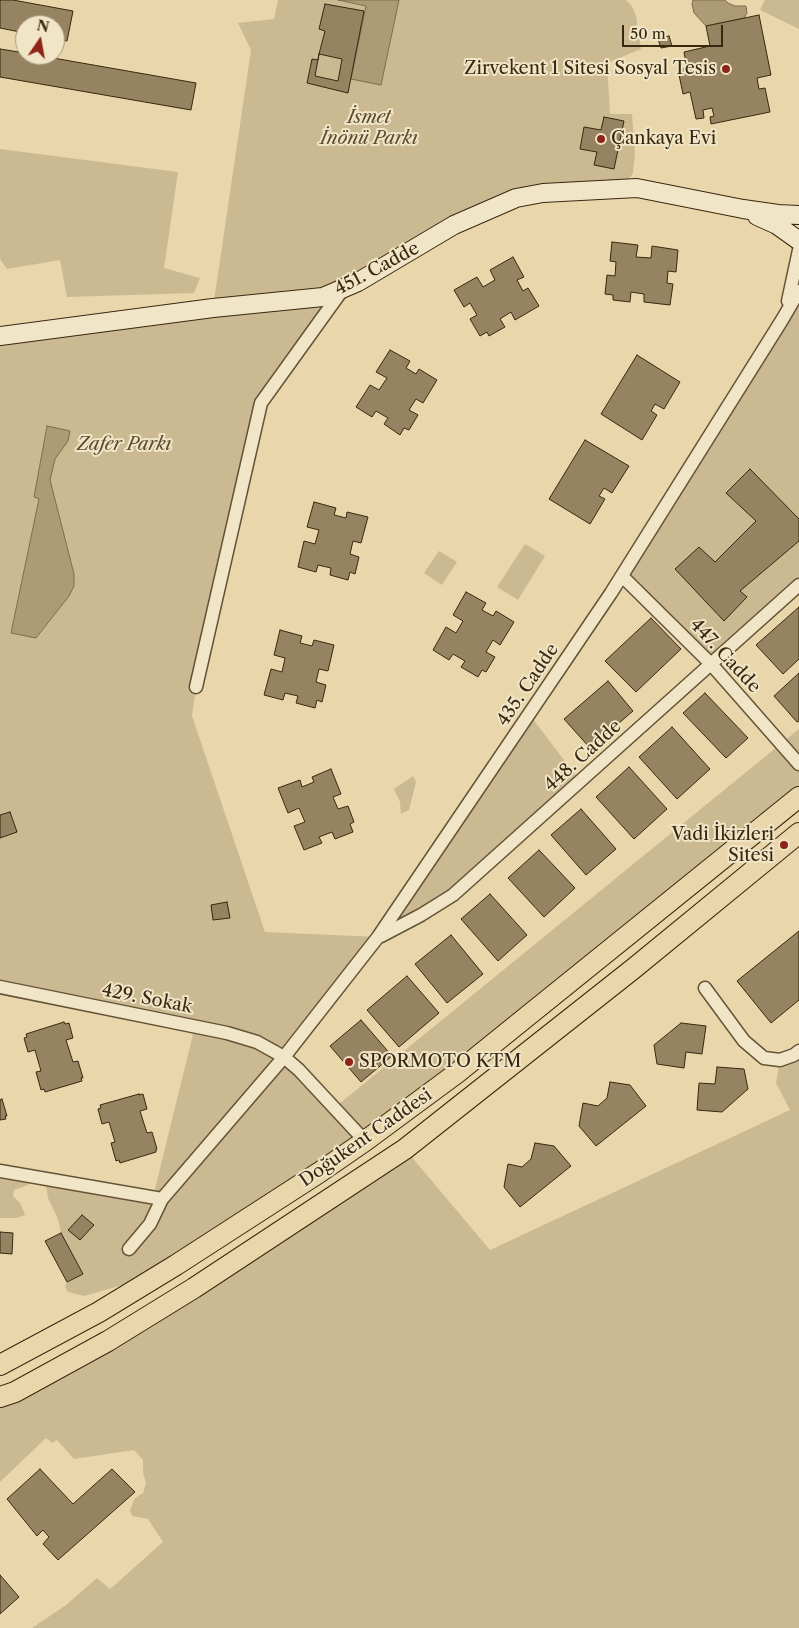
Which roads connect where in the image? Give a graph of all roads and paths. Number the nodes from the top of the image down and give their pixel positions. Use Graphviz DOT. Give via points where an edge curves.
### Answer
graph roads {
  1 [pos="743,210"];
  2 [pos="799,215"];
  3 [pos="799,244"];
  4 [pos="343,289"];
  5 [pos="799,291"];
  6 [pos="782,320"];
  7 [pos="0,336"];
  8 [pos="622,576"];
  9 [pos="799,585"];
  10 [pos="711,664"];
  11 [pos="196,687"];
  12 [pos="799,764"];
  13 [pos="799,797"];
  14 [pos="799,833"];
  15 [pos="378,937"];
  16 [pos="0,987"];
  17 [pos="705,988"];
  18 [pos="796,1053"];
  19 [pos="284,1057"];
  20 [pos="364,1141"];
  21 [pos="0,1171"];
  22 [pos="162,1199"];
  23 [pos="129,1250"];
  24 [pos="0,1365"];
  25 [pos="0,1397"];
  1 -- 2 [label="street"];
  1 -- 3 [label="street" via="777,225"];
  1 -- 4 [label="street, 451. Cadde" via="637,188 543,193 516,198 454,225"];
  2 -- 3 [label="street" via="794,230"];
  3 -- 6 [label="street"];
  4 -- 7 [label="street, 451. Cadde" via="323,297"];
  4 -- 11 [label="street" via="261,403"];
  5 -- 6 [label="street"];
  6 -- 8 [label="street, 435. Cadde"];
  8 -- 10 [label="street, 447. Cadde"];
  8 -- 15 [label="street, 435. Cadde"];
  9 -- 10 [label="street, 448. Cadde"];
  10 -- 12 [label="street, 447. Cadde"];
  10 -- 15 [label="street, 448. Cadde" via="453,895"];
  13 -- 20 [label="main road, Doğukent Caddesi" via="457,1073"];
  14 -- 25 [label="main road, Doğukent Caddesi" via="634,969 406,1149 108,1342"];
  15 -- 19 [label="street, 435. Cadde"];
  16 -- 19 [label="street, 429. Sokak" via="227,1033 257,1042"];
  17 -- 18 [label="street" via="744,1041 764,1058 780,1060"];
  19 -- 20 [label="street, 429. Sokak"];
  19 -- 22 [label="street, 435. Cadde"];
  20 -- 24 [label="main road, Doğukent Caddesi" via="176,1266"];
  21 -- 22 [label="street"];
  22 -- 23 [label="street, 435. Cadde" via="150,1224"];
}
